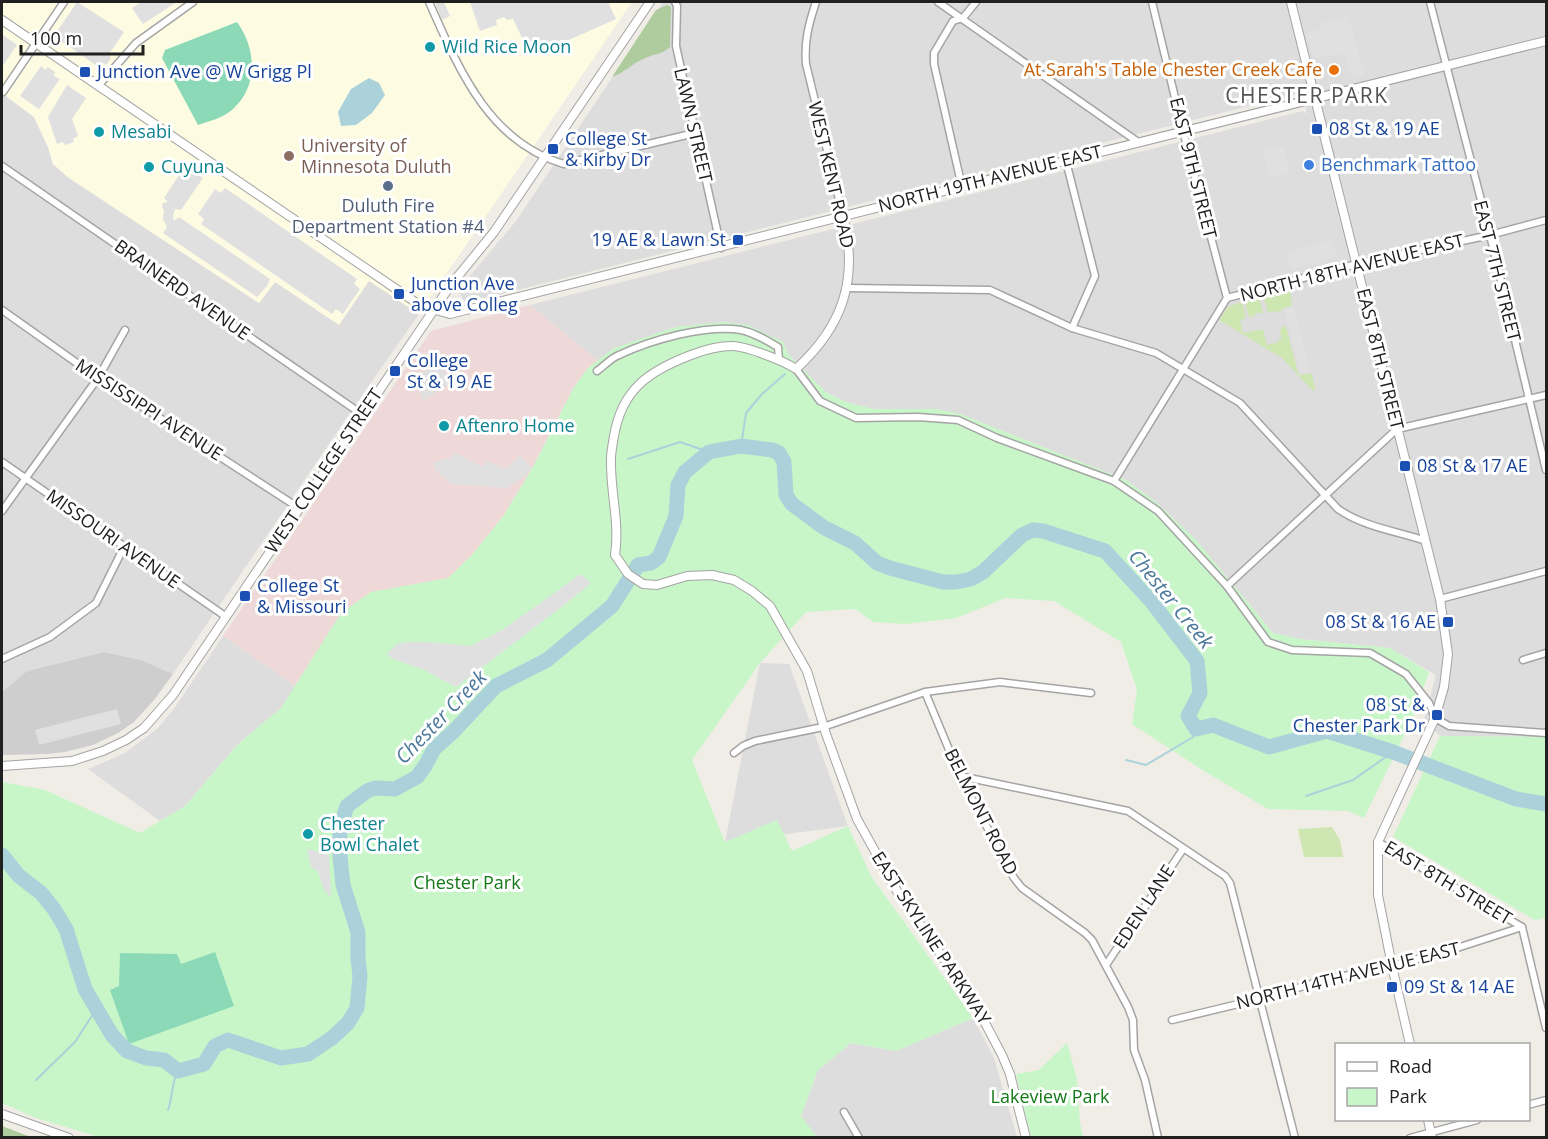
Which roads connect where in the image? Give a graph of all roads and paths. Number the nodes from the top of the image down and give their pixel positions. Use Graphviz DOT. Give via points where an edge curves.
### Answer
graph roads {
  1 [pos="64,2"];
  2 [pos="191,2"];
  3 [pos="429,2"];
  4 [pos="650,2"];
  5 [pos="675,2"];
  6 [pos="816,2"];
  7 [pos="938,2"];
  8 [pos="976,2"];
  9 [pos="1152,2"];
  10 [pos="1291,2"];
  11 [pos="1430,2"];
  12 [pos="963,18"];
  13 [pos="2,20"];
  14 [pos="1546,41"];
  15 [pos="36,43"];
  16 [pos="1445,66"];
  17 [pos="98,86"];
  18 [pos="3,92"];
  19 [pos="1316,99"];
  20 [pos="1183,131"];
  21 [pos="695,133"];
  22 [pos="1138,142"];
  23 [pos="544,158"];
  24 [pos="1066,160"];
  25 [pos="2,166"];
  26 [pos="962,187"];
  27 [pos="843,216"];
  28 [pos="1546,220"];
  29 [pos="1490,236"];
  30 [pos="721,248"];
  31 [pos="1357,264"];
  32 [pos="847,288"];
  33 [pos="1227,298"];
  34 [pos="2,310"];
  35 [pos="434,310"];
  36 [pos="1072,328"];
  37 [pos="125,330"];
  38 [pos="779,360"];
  39 [pos="796,369"];
  40 [pos="1183,369"];
  41 [pos="597,371"];
  42 [pos="98,378"];
  43 [pos="1546,395"];
  44 [pos="1528,399"];
  45 [pos="363,415"];
  46 [pos="1397,429"];
  47 [pos="2,462"];
  48 [pos="1546,470"];
  49 [pos="25,478"];
  50 [pos="1114,482"];
  51 [pos="1326,496"];
  52 [pos="299,508"];
  53 [pos="2,511"];
  54 [pos="1425,541"];
  55 [pos="124,548"];
  56 [pos="1546,571"];
  57 [pos="1227,586"];
  58 [pos="1440,599"];
  59 [pos="225,616"];
  60 [pos="1546,653"];
  61 [pos="2,659"];
  62 [pos="1523,660"];
  63 [pos="925,692"];
  64 [pos="1091,693"];
  65 [pos="1435,718"];
  66 [pos="824,727"];
  67 [pos="1546,733"];
  68 [pos="734,753"];
  69 [pos="2,766"];
  70 [pos="960,776"];
  71 [pos="1378,842"];
  72 [pos="1183,849"];
  73 [pos="1522,927"];
  74 [pos="1106,965"];
  75 [pos="1392,966"];
  76 [pos="1259,999"];
  77 [pos="1172,1020"];
  78 [pos="1546,1028"];
  79 [pos="1410,1043"];
  80 [pos="1546,1100"];
  81 [pos="1530,1104"];
  82 [pos="844,1112"];
  83 [pos="2,1114"];
  84 [pos="1471,1121"];
  85 [pos="1431,1135"];
  86 [pos="69,1137"];
  87 [pos="859,1137"];
  88 [pos="1026,1137"];
  89 [pos="1158,1137"];
  90 [pos="1295,1137"];
  91 [pos="1410,1137"];
  1 -- 15 [label="street"];
  2 -- 17 [label="street" via="135,43"];
  3 -- 23 [label="street" via="466,83 478,100 512,135"];
  4 -- 23 [label="street, WEST COLLEGE STREET"];
  5 -- 21 [label="street, LAWN STREET" via="676,46"];
  6 -- 27 [label="street, WEST KENT ROAD" via="808,24 806,64"];
  7 -- 12 [label="street"];
  8 -- 12 [label="street"];
  9 -- 20 [label="street, EAST 9TH STREET"];
  10 -- 19 [label="street, EAST 8TH STREET"];
  11 -- 16 [label="street, EAST 7TH STREET"];
  12 -- 22 [label="street"];
  12 -- 26 [label="street" via="953,21 934,53"];
  13 -- 15 [label="street"];
  14 -- 16 [label="street, NORTH 19TH AVENUE EAST"];
  15 -- 17 [label="street"];
  15 -- 18 [label="street"];
  16 -- 19 [label="street, NORTH 19TH AVENUE EAST"];
  16 -- 29 [label="street, EAST 7TH STREET"];
  17 -- 35 [label="street" via="421,306"];
  19 -- 20 [label="street, NORTH 19TH AVENUE EAST"];
  19 -- 31 [label="street, EAST 8TH STREET"];
  20 -- 22 [label="street, NORTH 19TH AVENUE EAST"];
  20 -- 33 [label="street, EAST 9TH STREET"];
  21 -- 23 [label="street" via="564,164"];
  21 -- 30 [label="street, LAWN STREET"];
  22 -- 24 [label="street, NORTH 19TH AVENUE EAST"];
  23 -- 35 [label="street, WEST COLLEGE STREET"];
  24 -- 26 [label="street, NORTH 19TH AVENUE EAST"];
  24 -- 36 [label="street" via="1095,276"];
  25 -- 45 [label="street, BRAINERD AVENUE"];
  26 -- 27 [label="street, NORTH 19TH AVENUE EAST"];
  27 -- 30 [label="street, NORTH 19TH AVENUE EAST"];
  27 -- 32 [label="street, WEST KENT ROAD" via="850,263"];
  28 -- 29 [label="street, NORTH 18TH AVENUE EAST"];
  29 -- 31 [label="street, NORTH 18TH AVENUE EAST"];
  29 -- 44 [label="street, EAST 7TH STREET"];
  30 -- 35 [label="street, NORTH 19TH AVENUE EAST" via="450,314"];
  31 -- 33 [label="street, NORTH 18TH AVENUE EAST"];
  31 -- 46 [label="street, EAST 8TH STREET"];
  32 -- 36 [label="street" via="990,290"];
  32 -- 39 [label="street, WEST KENT ROAD" via="828,334"];
  33 -- 40 [label="street, NORTH 18TH AVENUE EAST"];
  34 -- 42 [label="street, MISSISSIPPI AVENUE"];
  35 -- 45 [label="street, WEST COLLEGE STREET"];
  36 -- 40 [label="street" via="1156,353"];
  37 -- 42 [label="street"];
  38 -- 39 [label="street"];
  38 -- 41 [label="street" via="778,347 761,336 738,330 710,330 649,343 617,356"];
  38 -- 66 [label="street, EAST SKYLINE PARKWAY" via="733,345 709,349 656,370 639,382 620,411 610,458 618,534 615,555 638,582 657,585 687,576 712,575 734,580 752,591 770,606 807,671"];
  39 -- 50 [label="street" via="820,401 856,418 958,420"];
  40 -- 50 [label="street, NORTH 18TH AVENUE EAST"];
  40 -- 51 [label="street" via="1240,403"];
  42 -- 49 [label="street"];
  42 -- 52 [label="street, MISSISSIPPI AVENUE"];
  43 -- 44 [label="street"];
  44 -- 46 [label="street"];
  44 -- 48 [label="street, EAST 7TH STREET"];
  45 -- 52 [label="street, WEST COLLEGE STREET"];
  46 -- 51 [label="street"];
  46 -- 54 [label="street, EAST 8TH STREET"];
  47 -- 49 [label="street, MISSOURI AVENUE"];
  49 -- 53 [label="street"];
  49 -- 55 [label="street, MISSOURI AVENUE"];
  50 -- 57 [label="street" via="1158,510"];
  51 -- 54 [label="street" via="1349,517"];
  51 -- 57 [label="street"];
  52 -- 59 [label="street, WEST COLLEGE STREET"];
  54 -- 58 [label="street, EAST 8TH STREET"];
  55 -- 59 [label="street, MISSOURI AVENUE"];
  55 -- 61 [label="street" via="96,603 50,637"];
  56 -- 58 [label="street"];
  57 -- 65 [label="street" via="1268,642 1292,650 1370,653 1407,674"];
  58 -- 65 [label="street, EAST 8TH STREET" via="1448,654"];
  59 -- 69 [label="street, WEST COLLEGE STREET" via="173,695 144,728 103,751 72,761"];
  60 -- 62 [label="street"];
  63 -- 64 [label="street" via="1000,682"];
  63 -- 66 [label="street"];
  63 -- 70 [label="street, BELMONT ROAD"];
  65 -- 67 [label="street" via="1456,728"];
  65 -- 71 [label="street"];
  66 -- 68 [label="street" via="755,741"];
  66 -- 88 [label="street, EAST SKYLINE PARKWAY" via="857,819 890,878 994,1038 1010,1074"];
  70 -- 72 [label="street" via="1128,811"];
  70 -- 74 [label="street, BELMONT ROAD" via="1014,878 1022,888 1085,933"];
  71 -- 73 [label="street, EAST 8TH STREET"];
  71 -- 75 [label="street" via="1378,895"];
  72 -- 74 [label="street, EDEN LANE"];
  72 -- 76 [label="street" via="1230,883"];
  73 -- 75 [label="street, NORTH 14TH AVENUE EAST"];
  73 -- 78 [label="street, EAST 8TH STREET"];
  74 -- 89 [label="street, BELMONT ROAD" via="1133,1020 1134,1050"];
  75 -- 76 [label="street, NORTH 14TH AVENUE EAST"];
  75 -- 79 [label="street"];
  76 -- 77 [label="street, NORTH 14TH AVENUE EAST"];
  76 -- 90 [label="street"];
  80 -- 81 [label="street"];
  82 -- 87 [label="street"];
  83 -- 86 [label="street"];
  84 -- 85 [label="street"];
  85 -- 91 [label="street"];
}
